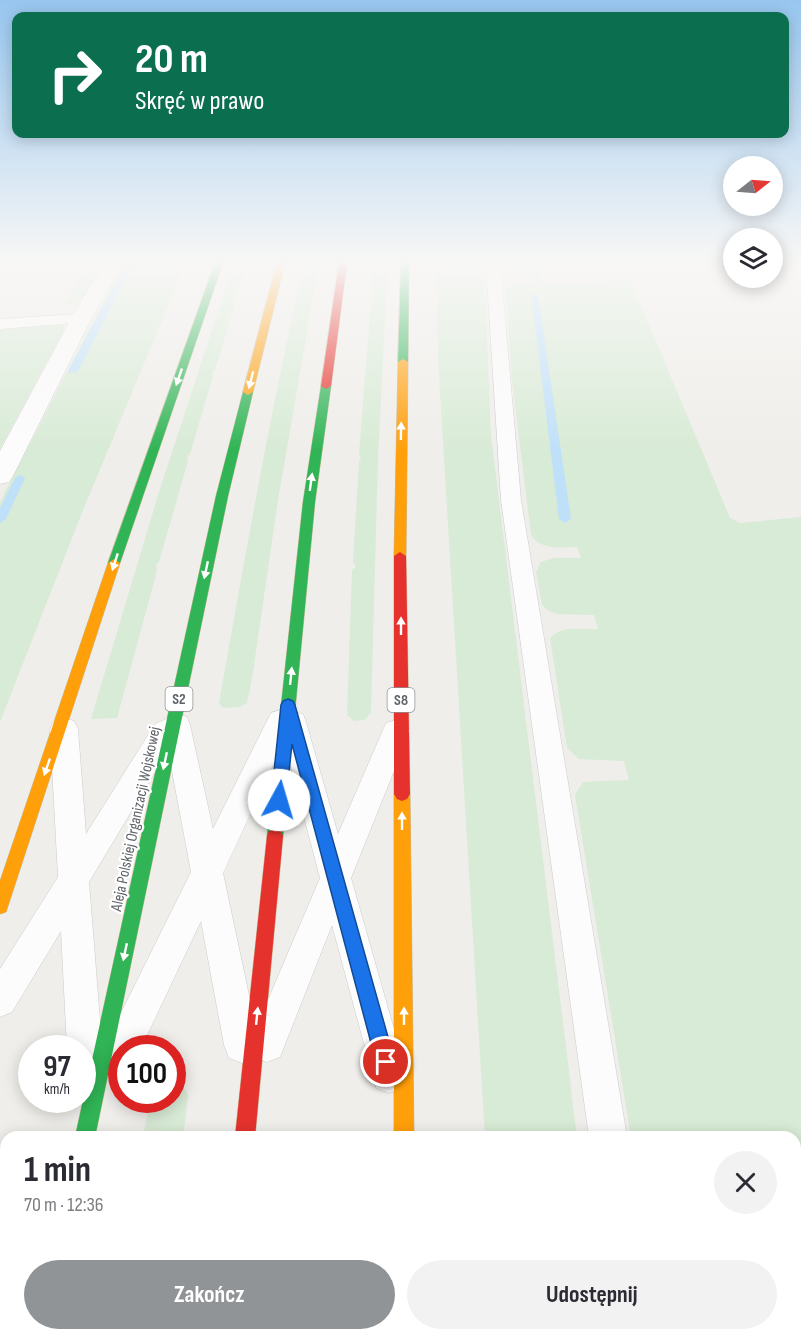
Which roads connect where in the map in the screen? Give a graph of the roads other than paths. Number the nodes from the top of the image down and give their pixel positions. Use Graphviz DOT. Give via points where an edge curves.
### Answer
graph roads {
  1 [pos="78,326"];
  2 [pos="197,326"];
  3 [pos="265,326"];
  4 [pos="334,326"];
  5 [pos="404,326"];
  6 [pos="498,326"];
  7 [pos="0,476"];
  8 [pos="288,705"];
  9 [pos="175,716"];
  10 [pos="63,718"];
  11 [pos="401,719"];
  12 [pos="207,874"];
  13 [pos="336,879"];
  14 [pos="74,880"];
  15 [pos="0,906"];
  16 [pos="0,1000"];
  17 [pos="129,1035"];
  18 [pos="108,1081"];
  19 [pos="250,1086"];
  20 [pos="87,1128"];
  21 [pos="245,1131"];
  22 [pos="403,1131"];
  23 [pos="404,1131"];
  24 [pos="607,1131"];
  1 -- 7 [label="street"];
  2 -- 10 [label="highway, one-way"];
  3 -- 9 [label="highway, Aleja Polskiej Organizacji Wojskowej / S2, one-way" via="222,496"];
  8 -- 4 [label="highway, one-way" via="309,502"];
  11 -- 5 [label="highway, S8, one-way"];
  6 -- 24 [label="lane" via="511,500"];
  8 -- 12 [label="lane"];
  8 -- 13 [label="lane"];
  19 -- 8 [label="highway, one-way"];
  9 -- 12 [label="lane"];
  9 -- 14 [label="lane"];
  9 -- 20 [label="highway, Aleja Polskiej Organizacji Wojskowej / S2, one-way"];
  10 -- 14 [label="lane"];
  10 -- 15 [label="highway, one-way"];
  11 -- 13 [label="lane"];
  23 -- 11 [label="highway, S8, one-way"];
  12 -- 17 [label="lane"];
  12 -- 19 [label="lane"];
  13 -- 19 [label="lane"];
  13 -- 22 [label="lane"];
  14 -- 16 [label="lane"];
  14 -- 20 [label="lane"];
  18 -- 20 [label="lane"];
  19 -- 21 [label="highway"];
}
